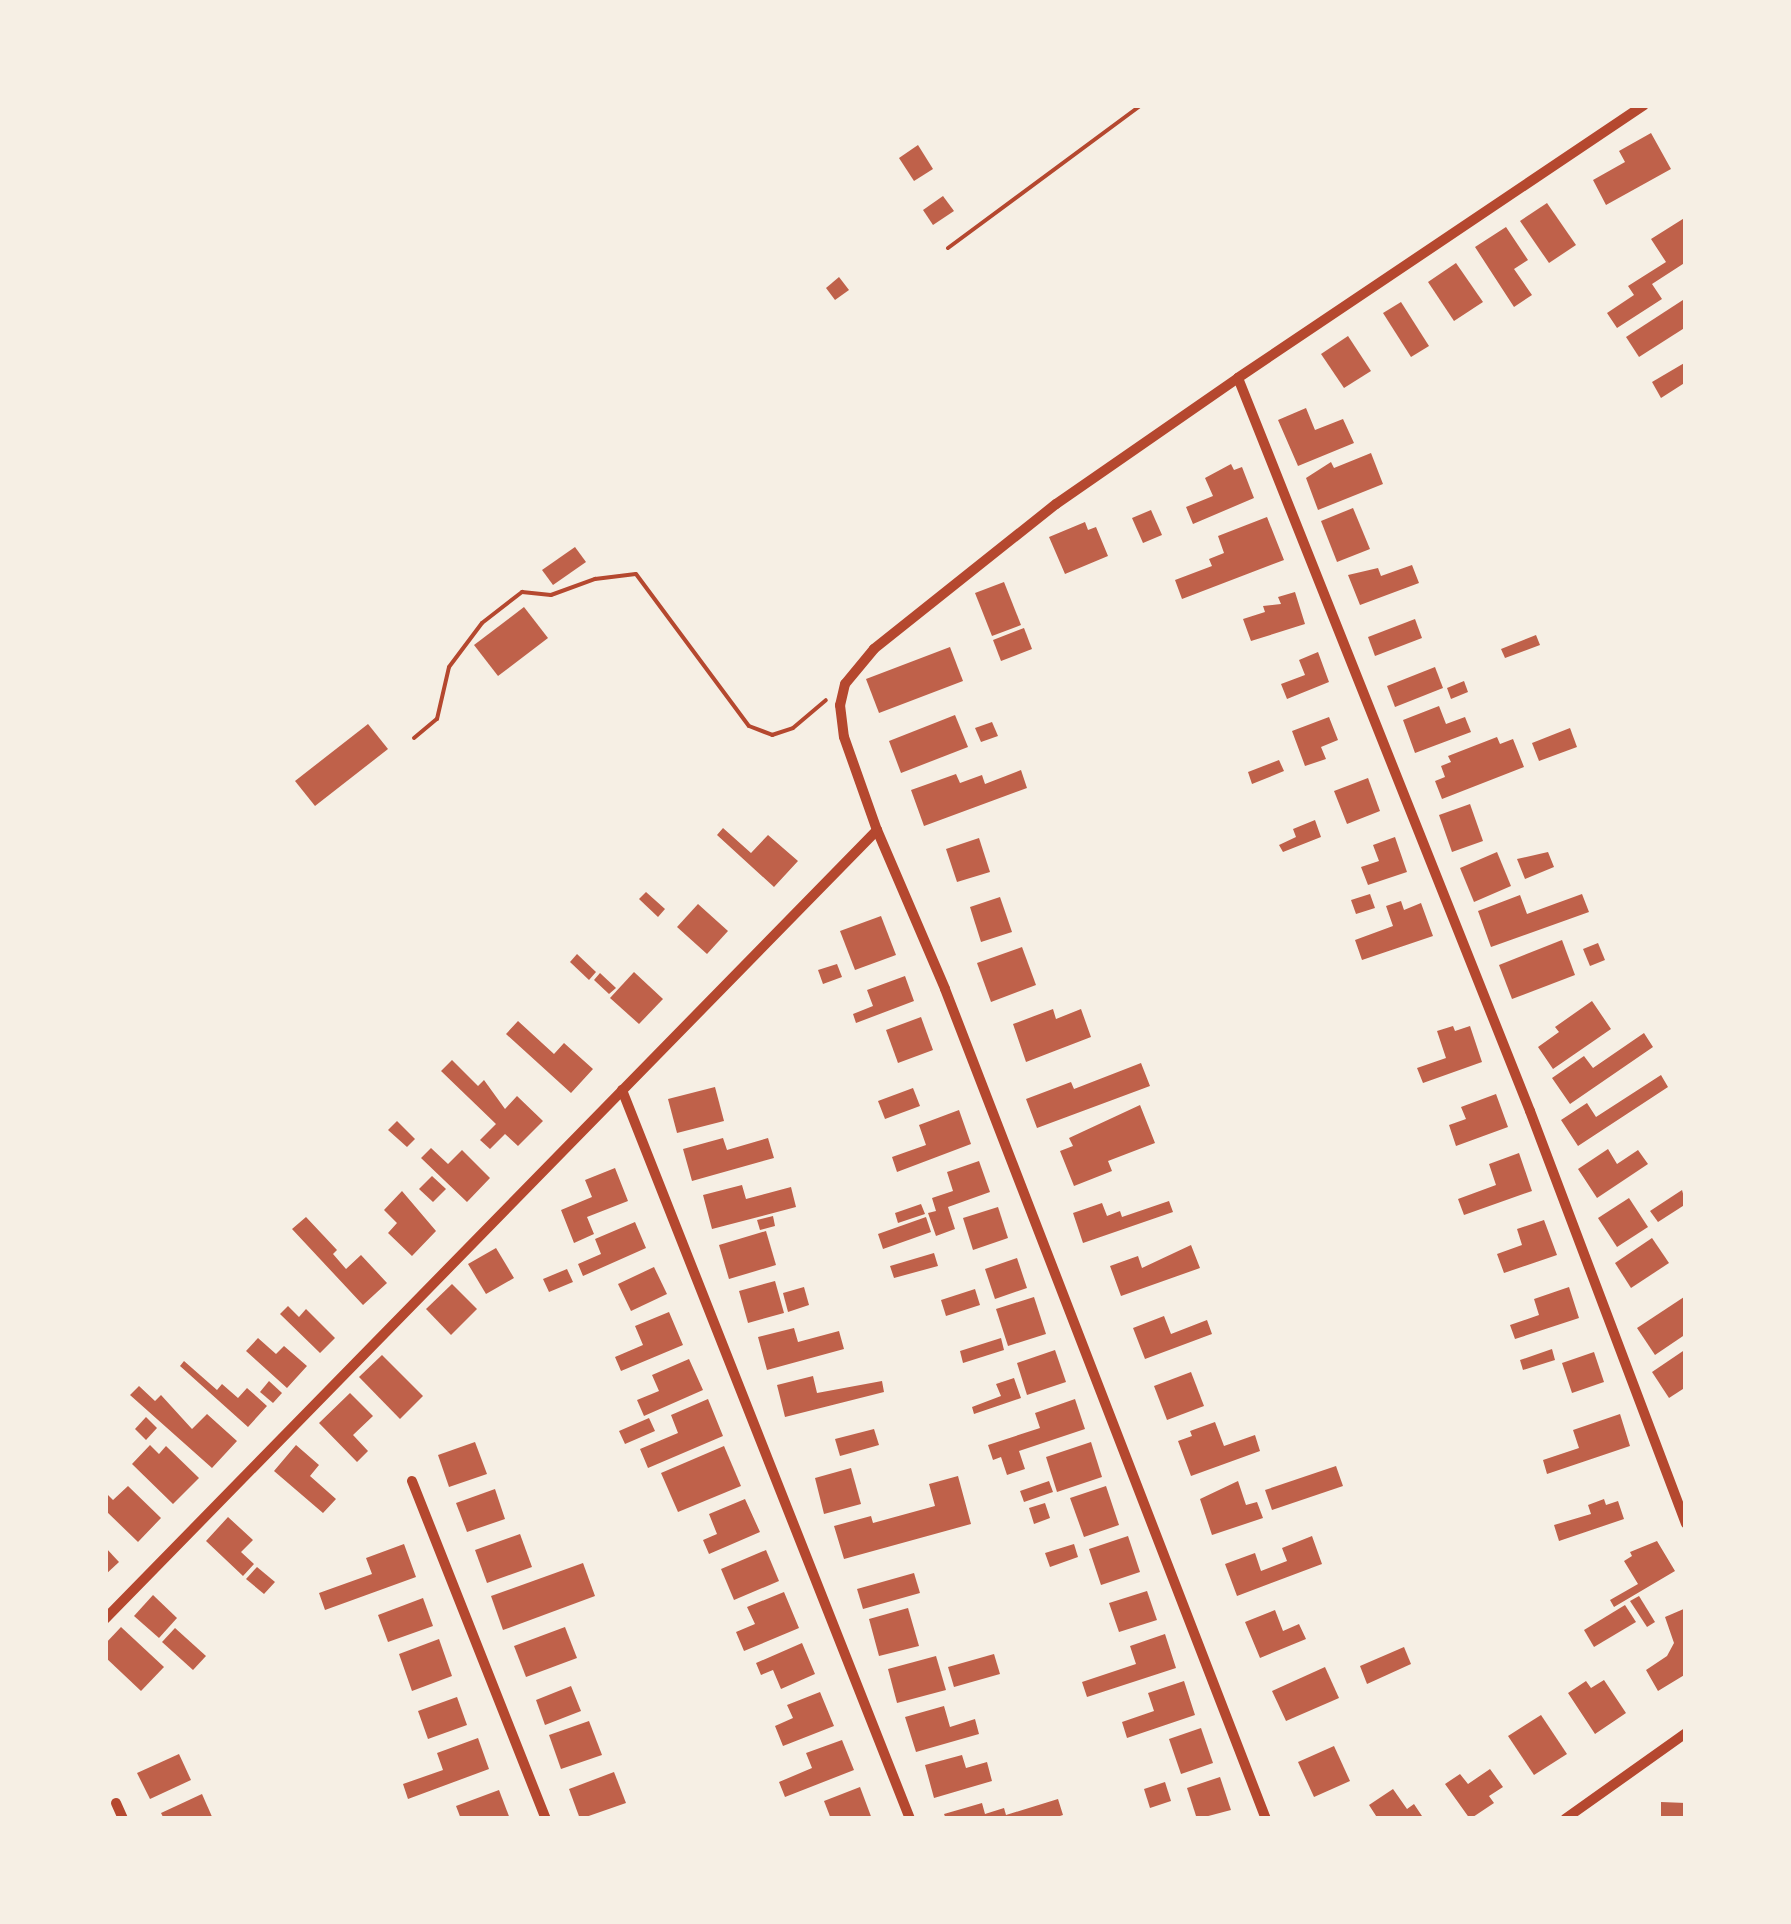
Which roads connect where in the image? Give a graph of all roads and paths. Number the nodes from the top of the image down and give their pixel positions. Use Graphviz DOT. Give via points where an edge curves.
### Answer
graph roads {
  1 [pos="1142,105"];
  2 [pos="1644,105"];
  3 [pos="948,248"];
  4 [pos="1238,378"];
  5 [pos="845,684"];
  6 [pos="414,738"];
  7 [pos="877,830"];
  8 [pos="622,1090"];
  9 [pos="412,1481"];
  10 [pos="1686,1524"];
  11 [pos="105,1619"];
  12 [pos="1686,1733"];
  13 [pos="116,1803"];
  14 [pos="123,1819"];
  15 [pos="546,1819"];
  16 [pos="910,1819"];
  17 [pos="1266,1819"];
  18 [pos="1565,1819"];
  1 -- 3 [label="path"];
  2 -- 4 [label="street"];
  4 -- 5 [label="street" via="1056,504 874,648"];
  4 -- 10 [label="street"];
  5 -- 6 [label="path" via="793,728 762,733 749,726 636,574 595,579 551,595 522,592 482,623 450,667 437,718"];
  5 -- 7 [label="street" via="844,736"];
  7 -- 8 [label="street"];
  7 -- 17 [label="street" via="945,988"];
  8 -- 11 [label="street"];
  8 -- 16 [label="street"];
  9 -- 15 [label="street"];
  12 -- 18 [label="street"];
  13 -- 14 [label="street"];
}
